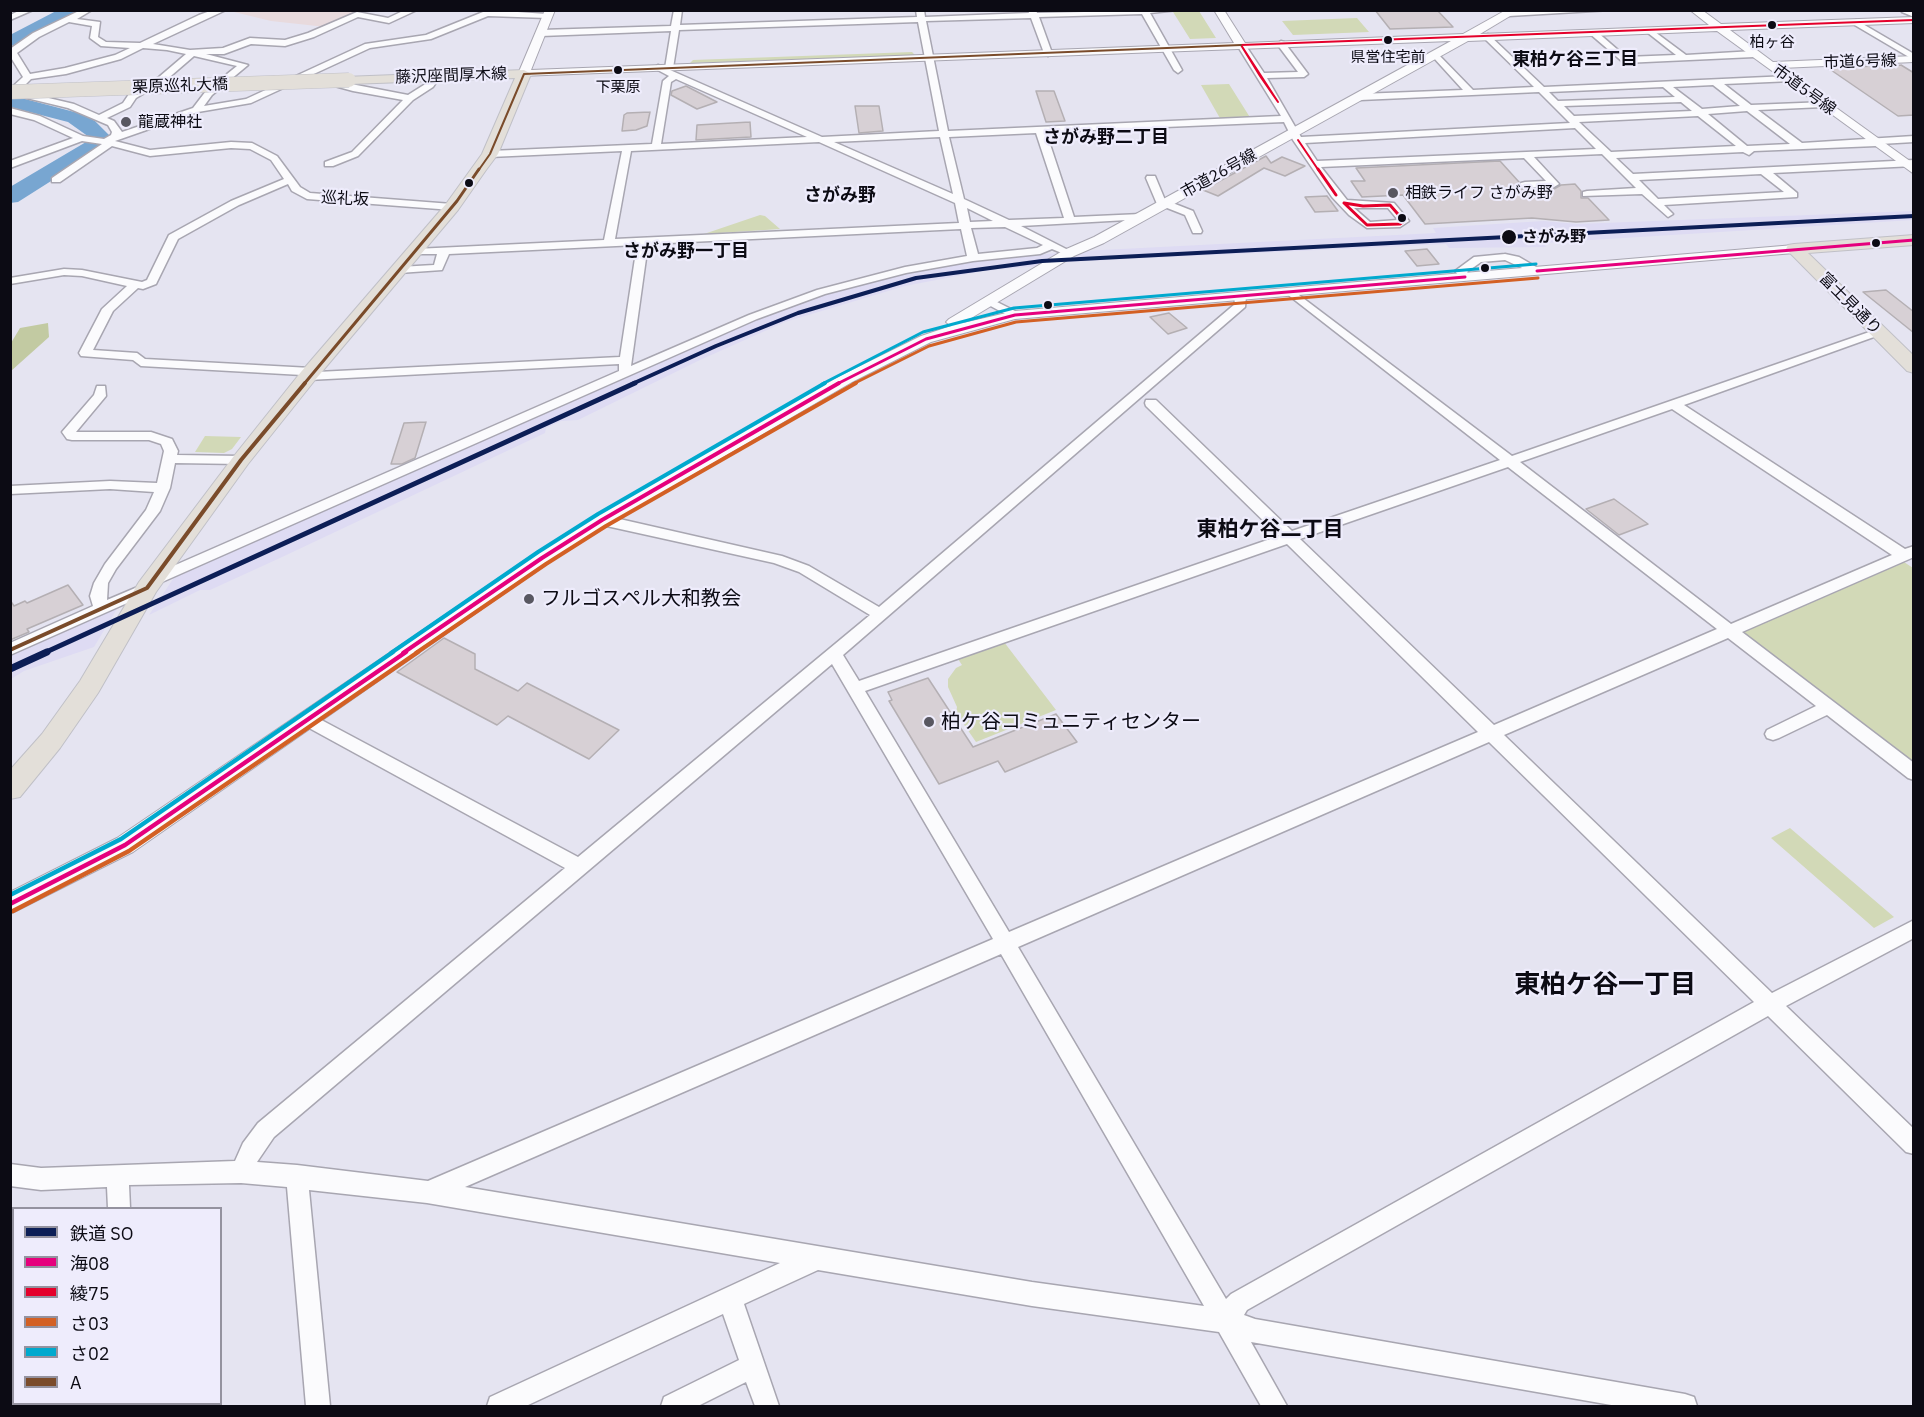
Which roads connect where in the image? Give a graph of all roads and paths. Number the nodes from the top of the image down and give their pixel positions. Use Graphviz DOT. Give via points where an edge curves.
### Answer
graph roads {
  1 [pos="28,10"];
  2 [pos="88,10"];
  3 [pos="222,10"];
  4 [pos="413,10"];
  5 [pos="678,10"];
  6 [pos="1174,10"];
  7 [pos="1219,10"];
  8 [pos="1607,10"];
  9 [pos="1695,10"];
  10 [pos="1144,11"];
  11 [pos="492,12"];
  12 [pos="1512,12"];
  13 [pos="1033,13"];
  14 [pos="549,14"];
  15 [pos="886,15"];
  16 [pos="921,15"];
  17 [pos="1911,15"];
  18 [pos="10,18"];
  19 [pos="69,20"];
  20 [pos="1857,22"];
  21 [pos="676,27"];
  22 [pos="1719,28"];
  23 [pos="1651,31"];
  24 [pos="541,33"];
  25 [pos="1593,33"];
  26 [pos="1467,37"];
  27 [pos="1488,37"];
  28 [pos="1281,44"];
  29 [pos="1241,45"];
  30 [pos="141,47"];
  31 [pos="1164,48"];
  32 [pos="191,52"];
  33 [pos="1048,53"];
  34 [pos="1754,54"];
  35 [pos="1436,55"];
  36 [pos="1684,57"];
  37 [pos="928,58"];
  38 [pos="1914,58"];
  39 [pos="1770,65"];
  40 [pos="668,70"];
  41 [pos="1178,70"];
  42 [pos="305,74"];
  43 [pos="524,74"];
  44 [pos="1260,76"];
  45 [pos="28,77"];
  46 [pos="436,77"];
  47 [pos="1789,79"];
  48 [pos="349,80"];
  49 [pos="1716,82"];
  50 [pos="1666,85"];
  51 [pos="1541,90"];
  52 [pos="10,92"];
  53 [pos="1471,93"];
  54 [pos="1360,97"];
  55 [pos="410,98"];
  56 [pos="1683,99"];
  57 [pos="1557,104"];
  58 [pos="1824,104"];
  59 [pos="1749,108"];
  60 [pos="196,110"];
  61 [pos="10,111"];
  62 [pos="1701,113"];
  63 [pos="32,116"];
  64 [pos="100,118"];
  65 [pos="1288,120"];
  66 [pos="1576,122"];
  67 [pos="11,125"];
  68 [pos="1041,130"];
  69 [pos="1483,130"];
  70 [pos="944,134"];
  71 [pos="1297,136"];
  72 [pos="84,139"];
  73 [pos="1914,139"];
  74 [pos="819,140"];
  75 [pos="110,141"];
  76 [pos="1875,142"];
  77 [pos="1799,146"];
  78 [pos="656,147"];
  79 [pos="627,148"];
  80 [pos="1745,149"];
  81 [pos="1608,153"];
  82 [pos="490,154"];
  83 [pos="1509,156"];
  84 [pos="1528,156"];
  85 [pos="329,164"];
  86 [pos="1315,164"];
  87 [pos="10,165"];
  88 [pos="1911,166"];
  89 [pos="1767,170"];
  90 [pos="1631,177"];
  91 [pos="1151,178"];
  92 [pos="56,180"];
  93 [pos="289,180"];
  94 [pos="1525,185"];
  95 [pos="1644,191"];
  96 [pos="1605,193"];
  97 [pos="1587,194"];
  98 [pos="960,201"];
  99 [pos="1655,202"];
  100 [pos="1165,203"];
  101 [pos="1344,203"];
  102 [pos="1616,203"];
  103 [pos="452,207"];
  104 [pos="1668,214"];
  105 [pos="1141,217"];
  106 [pos="1070,220"];
  107 [pos="1006,223"];
  108 [pos="965,225"];
  109 [pos="1197,231"];
  110 [pos="1914,240"];
  111 [pos="643,241"];
  112 [pos="609,243"];
  113 [pos="1052,244"];
  114 [pos="1794,249"];
  115 [pos="444,250"];
  116 [pos="415,252"];
  117 [pos="1069,252"];
  118 [pos="973,258"];
  119 [pos="399,270"];
  120 [pos="10,281"];
  121 [pos="135,285"];
  122 [pos="1291,292"];
  123 [pos="1240,296"];
  124 [pos="989,301"];
  125 [pos="1015,315"];
  126 [pos="1879,333"];
  127 [pos="926,339"];
  128 [pos="624,366"];
  129 [pos="1914,367"];
  130 [pos="310,374"];
  131 [pos="101,389"];
  132 [pos="1151,403"];
  133 [pos="1673,404"];
  134 [pos="169,459"];
  135 [pos="241,460"];
  136 [pos="1509,461"];
  137 [pos="163,488"];
  138 [pos="10,490"];
  139 [pos="602,520"];
  140 [pos="1290,537"];
  141 [pos="1908,553"];
  142 [pos="150,585"];
  143 [pos="101,609"];
  144 [pos="880,614"];
  145 [pos="1728,630"];
  146 [pos="10,650"];
  147 [pos="834,653"];
  148 [pos="856,688"];
  149 [pos="1828,707"];
  150 [pos="306,719"];
  151 [pos="1491,733"];
  152 [pos="1773,734"];
  153 [pos="1914,773"];
  154 [pos="10,789"];
  155 [pos="580,867"];
  156 [pos="10,904"];
  157 [pos="1914,928"];
  158 [pos="1004,943"];
  159 [pos="1770,1004"];
  160 [pos="1914,1144"];
  161 [pos="241,1172"];
  162 [pos="10,1175"];
  163 [pos="118,1175"];
  164 [pos="297,1176"];
  165 [pos="427,1192"];
  166 [pos="119,1207"];
  167 [pos="817,1258"];
  168 [pos="730,1299"];
  169 [pos="1228,1321"];
  170 [pos="753,1366"];
  171 [pos="318,1407"];
  172 [pos="499,1407"];
  173 [pos="673,1407"];
  174 [pos="766,1407"];
  175 [pos="1275,1407"];
  176 [pos="1685,1407"];
  1 -- 18 [label="street"];
  2 -- 19 [label="street"];
  3 -- 30 [label="street"];
  4 -- 32 [label="street" via="389,21 357,14 285,43 250,41 224,51"];
  5 -- 21 [label="street"];
  6 -- 10 [label="street"];
  7 -- 29 [label="street"];
  8 -- 12 [label="street"];
  9 -- 22 [label="street, 市道5号線"];
  10 -- 13 [label="street"];
  10 -- 31 [label="street"];
  11 -- 14 [label="street"];
  11 -- 42 [label="street" via="428,37 368,46"];
  12 -- 26 [label="street, 市道26号線"];
  13 -- 16 [label="street"];
  13 -- 33 [label="street"];
  14 -- 24 [label="street"];
  15 -- 16 [label="street"];
  15 -- 21 [label="street"];
  16 -- 37 [label="street"];
  17 -- 20 [label="street"];
  19 -- 30 [label="street" via="97,24 94,38 99,42"];
  19 -- 45 [label="street" via="36,35 12,52"];
  20 -- 22 [label="street"];
  20 -- 38 [label="street"];
  21 -- 24 [label="street"];
  21 -- 40 [label="street"];
  22 -- 23 [label="street"];
  22 -- 34 [label="street, 市道5号線"];
  23 -- 25 [label="street"];
  23 -- 36 [label="street"];
  24 -- 43 [label="street"];
  25 -- 27 [label="street"];
  25 -- 36 [label="street" via="1624,60"];
  26 -- 27 [label="street"];
  26 -- 28 [label="street"];
  26 -- 35 [label="street, 市道26号線"];
  27 -- 51 [label="street"];
  28 -- 29 [label="street"];
  28 -- 44 [label="street" via="1304,74"];
  29 -- 31 [label="street"];
  29 -- 44 [label="street"];
  30 -- 32 [label="street"];
  30 -- 45 [label="street" via="94,64"];
  31 -- 33 [label="street"];
  31 -- 41 [label="street"];
  32 -- 60 [label="street" via="244,65 209,93"];
  32 -- 64 [label="street" via="162,79 132,96 127,105"];
  33 -- 37 [label="street"];
  34 -- 36 [label="street"];
  34 -- 39 [label="street, 市道5号線"];
  35 -- 53 [label="street"];
  35 -- 54 [label="street, 市道26号線"];
  37 -- 40 [label="street"];
  37 -- 70 [label="street"];
  38 -- 39 [label="street, 市道6号線"];
  39 -- 47 [label="street, 市道5号線"];
  40 -- 43 [label="street"];
  40 -- 74 [label="street"];
  40 -- 78 [label="street"];
  42 -- 55 [label="street" via="356,89"];
  42 -- 60 [label="street" via="248,100"];
  43 -- 46 [label="main road, 藤沢座間厚木線"];
  43 -- 82 [label="main road, 藤沢座間厚木線"];
  44 -- 65 [label="street"];
  45 -- 64 [label="street" via="12,92 71,106"];
  46 -- 48 [label="main road, 藤沢座間厚木線"];
  46 -- 55 [label="street"];
  47 -- 49 [label="street"];
  47 -- 58 [label="street, 市道5号線"];
  48 -- 52 [label="main road, 栗原巡礼大橋, bridge"];
  49 -- 50 [label="street"];
  49 -- 59 [label="street"];
  50 -- 51 [label="street"];
  50 -- 56 [label="street"];
  51 -- 53 [label="street"];
  51 -- 57 [label="street"];
  53 -- 54 [label="street"];
  54 -- 71 [label="street, 市道26号線"];
  55 -- 85 [label="street" via="355,154"];
  56 -- 57 [label="street"];
  56 -- 62 [label="street"];
  57 -- 66 [label="street"];
  58 -- 59 [label="street"];
  58 -- 76 [label="street, 市道5号線"];
  59 -- 62 [label="street"];
  59 -- 77 [label="street"];
  60 -- 75 [label="street"];
  61 -- 63 [label="street"];
  62 -- 66 [label="street"];
  62 -- 80 [label="street"];
  63 -- 67 [label="street"];
  63 -- 72 [label="street"];
  64 -- 75 [label="street" via="115,127 117,132"];
  65 -- 68 [label="street"];
  65 -- 71 [label="street"];
  66 -- 69 [label="street"];
  66 -- 81 [label="street"];
  68 -- 70 [label="street"];
  68 -- 106 [label="street"];
  69 -- 71 [label="street"];
  69 -- 83 [label="street"];
  70 -- 74 [label="street"];
  70 -- 98 [label="street"];
  71 -- 86 [label="street"];
  71 -- 100 [label="street, 市道26号線"];
  72 -- 75 [label="street, 巡礼坂"];
  72 -- 87 [label="street"];
  73 -- 76 [label="street"];
  74 -- 78 [label="street"];
  74 -- 98 [label="street"];
  75 -- 92 [label="street"];
  75 -- 93 [label="street, 巡礼坂" via="156,153 252,146 274,158"];
  76 -- 77 [label="street"];
  76 -- 88 [label="street, 市道5号線"];
  77 -- 80 [label="street"];
  78 -- 79 [label="street"];
  79 -- 82 [label="street"];
  79 -- 112 [label="street"];
  80 -- 81 [label="street"];
  80 -- 89 [label="street"];
  81 -- 84 [label="street"];
  81 -- 90 [label="street"];
  82 -- 103 [label="main road, 藤沢座間厚木線"];
  83 -- 84 [label="street"];
  83 -- 86 [label="street"];
  84 -- 94 [label="street" via="1554,184"];
  86 -- 101 [label="street"];
  88 -- 89 [label="street"];
  89 -- 90 [label="street"];
  89 -- 99 [label="street" via="1793,195"];
  90 -- 95 [label="street"];
  91 -- 100 [label="street" via="1161,202"];
  93 -- 103 [label="street, 巡礼坂" via="307,196"];
  93 -- 121 [label="street" via="235,203 173,237 152,282"];
  95 -- 96 [label="street"];
  95 -- 99 [label="street"];
  96 -- 97 [label="street"];
  96 -- 102 [label="street"];
  98 -- 107 [label="street"];
  98 -- 108 [label="street"];
  99 -- 104 [label="street"];
  100 -- 105 [label="street, 市道26号線"];
  100 -- 109 [label="street" via="1189,213"];
  101 -- 101 [label="street" via="1390,205 1404,221 1368,225"];
  103 -- 116 [label="main road, 藤沢座間厚木線"];
  105 -- 106 [label="street"];
  105 -- 117 [label="street, 市道26号線"];
  106 -- 107 [label="street"];
  107 -- 108 [label="street"];
  107 -- 113 [label="street"];
  108 -- 111 [label="street"];
  108 -- 118 [label="street"];
  110 -- 114 [label="main road, 富士見通り"];
  111 -- 112 [label="street"];
  111 -- 128 [label="street"];
  112 -- 115 [label="street"];
  113 -- 117 [label="street"];
  113 -- 118 [label="street" via="1040,251"];
  114 -- 122 [label="street"];
  114 -- 126 [label="main road, 富士見通り"];
  115 -- 116 [label="street"];
  115 -- 119 [label="street" via="438,268"];
  116 -- 119 [label="main road, 藤沢座間厚木線"];
  117 -- 124 [label="street, 市道26号線"];
  118 -- 128 [label="street" via="905,270 821,292"];
  119 -- 130 [label="main road, 藤沢座間厚木線"];
  120 -- 121 [label="street" via="64,272"];
  121 -- 130 [label="street" via="108,309 85,353 137,357 141,362"];
  122 -- 123 [label="street"];
  122 -- 136 [label="street"];
  123 -- 125 [label="street"];
  123 -- 144 [label="street" via="1241,305"];
  124 -- 125 [label="street"];
  124 -- 127 [label="street, 市道26号線"];
  125 -- 127 [label="street"];
  126 -- 129 [label="main road, 富士見通り"];
  126 -- 133 [label="street"];
  127 -- 139 [label="street" via="846,379"];
  128 -- 130 [label="street"];
  128 -- 142 [label="street"];
  130 -- 135 [label="main road, 藤沢座間厚木線"];
  131 -- 134 [label="street" via="100,396 69,432 72,436 161,438 171,451"];
  132 -- 140 [label="street"];
  133 -- 136 [label="street"];
  133 -- 141 [label="street"];
  134 -- 135 [label="street"];
  134 -- 137 [label="street"];
  135 -- 142 [label="main road, 藤沢座間厚木線"];
  136 -- 140 [label="street"];
  136 -- 145 [label="street"];
  137 -- 138 [label="street" via="110,485"];
  137 -- 143 [label="street" via="153,511 101,583"];
  139 -- 144 [label="street" via="777,559 804,569"];
  139 -- 150 [label="street"];
  140 -- 148 [label="street"];
  140 -- 151 [label="street"];
  141 -- 145 [label="street"];
  142 -- 143 [label="street"];
  142 -- 154 [label="main road, 藤沢座間厚木線" via="89,687 51,741"];
  143 -- 146 [label="street"];
  144 -- 147 [label="street"];
  145 -- 149 [label="street"];
  145 -- 151 [label="street"];
  147 -- 148 [label="street"];
  147 -- 155 [label="street"];
  148 -- 158 [label="street"];
  149 -- 152 [label="street"];
  149 -- 153 [label="street"];
  150 -- 155 [label="street"];
  150 -- 156 [label="street" via="125,845"];
  151 -- 158 [label="street"];
  151 -- 159 [label="street"];
  155 -- 161 [label="street" via="266,1130"];
  157 -- 159 [label="street"];
  158 -- 165 [label="street"];
  158 -- 169 [label="street"];
  159 -- 160 [label="street"];
  159 -- 169 [label="street" via="1239,1302"];
  161 -- 163 [label="street"];
  161 -- 164 [label="street"];
  162 -- 163 [label="street" via="41,1179"];
  163 -- 166 [label="street"];
  164 -- 165 [label="street"];
  164 -- 171 [label="street"];
  165 -- 167 [label="street"];
  167 -- 168 [label="street"];
  167 -- 169 [label="street" via="1032,1294"];
  168 -- 170 [label="street"];
  168 -- 172 [label="street"];
  169 -- 175 [label="street"];
  169 -- 176 [label="street" via="1255,1331"];
  170 -- 173 [label="street"];
  170 -- 174 [label="street"];
}
